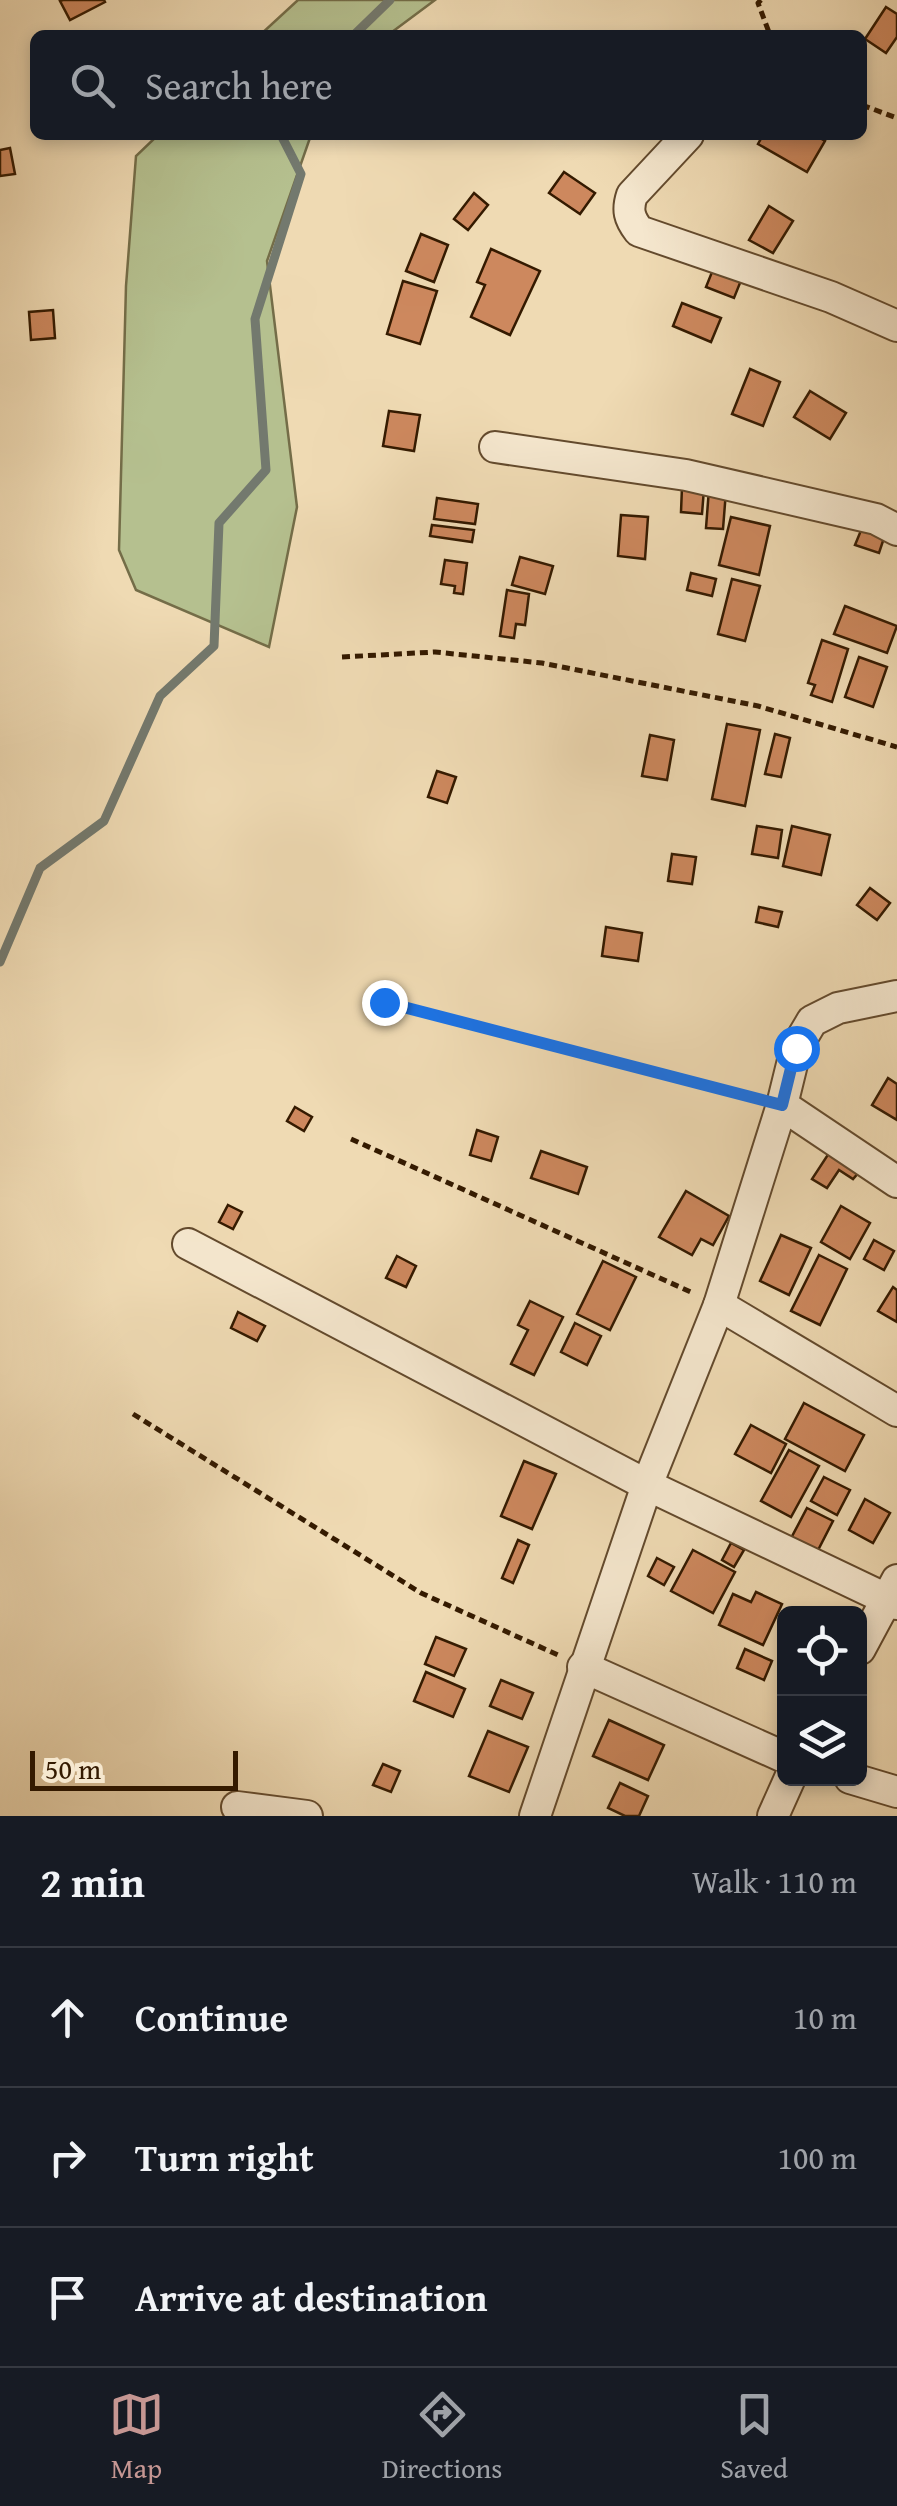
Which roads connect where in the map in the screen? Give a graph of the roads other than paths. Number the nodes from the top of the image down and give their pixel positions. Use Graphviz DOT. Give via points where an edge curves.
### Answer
graph roads {
  1 [pos="683,140"];
  2 [pos="897,326"];
  3 [pos="495,447"];
  4 [pos="897,530"];
  5 [pos="897,996"];
  6 [pos="782,1105"];
  7 [pos="897,1182"];
  8 [pos="188,1244"];
  9 [pos="718,1305"];
  10 [pos="897,1411"];
  11 [pos="647,1484"];
  12 [pos="894,1595"];
  13 [pos="867,1639"];
  14 [pos="583,1667"];
  15 [pos="777,1754"];
  16 [pos="867,1783"];
  17 [pos="786,1786"];
  18 [pos="897,1792"];
  19 [pos="236,1807"];
  20 [pos="308,1816"];
  21 [pos="535,1816"];
  22 [pos="773,1816"];
  1 -- 2 [label="street" via="632,195 630,220 639,231"];
  3 -- 4 [label="street" via="686,475 876,519"];
  5 -- 6 [label="street" via="838,1008 812,1021 796,1048"];
  6 -- 7 [label="street"];
  6 -- 9 [label="street"];
  8 -- 11 [label="street"];
  9 -- 10 [label="street"];
  9 -- 11 [label="street"];
  11 -- 12 [label="street"];
  11 -- 14 [label="street"];
  12 -- 13 [label="street"];
  14 -- 15 [label="street"];
  14 -- 21 [label="street"];
  16 -- 18 [label="street"];
  17 -- 22 [label="street"];
  19 -- 20 [label="street"];
}
